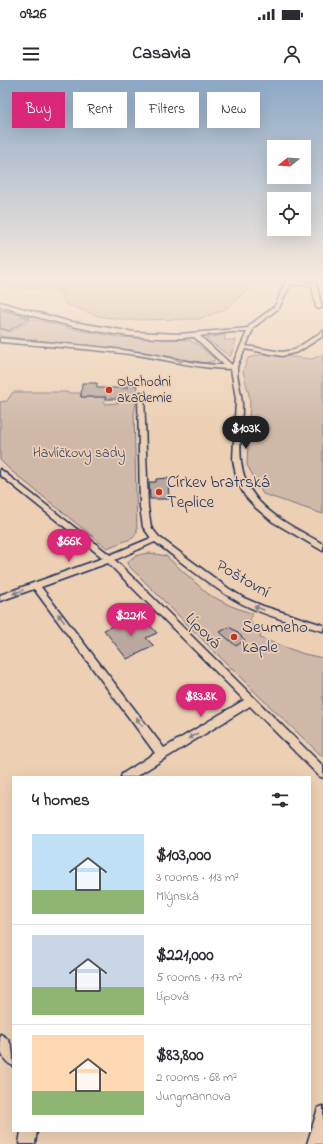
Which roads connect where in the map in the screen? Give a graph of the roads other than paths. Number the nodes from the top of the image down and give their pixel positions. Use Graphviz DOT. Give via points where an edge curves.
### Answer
graph roads {
  1 [pos="100,330"];
  2 [pos="250,330"];
  3 [pos="323,333"];
  4 [pos="196,336"];
  5 [pos="0,340"];
  6 [pos="243,347"];
  7 [pos="232,367"];
  8 [pos="141,394"];
  9 [pos="2,474"];
  10 [pos="156,539"];
  11 [pos="323,548"];
  12 [pos="109,559"];
  13 [pos="36,586"];
  14 [pos="0,598"];
  15 [pos="323,628"];
  16 [pos="250,701"];
  17 [pos="162,754"];
  18 [pos="323,773"];
  19 [pos="128,776"];
  20 [pos="0,1041"];
  21 [pos="12,1058"];
  22 [pos="323,1113"];
  23 [pos="29,1132"];
  24 [pos="27,1144"];
  25 [pos="315,1144"];
  1 -- 4 [label="street"];
  2 -- 4 [label="street"];
  2 -- 6 [label="street"];
  3 -- 6 [label="street" via="296,351 282,354"];
  4 -- 7 [label="street"];
  5 -- 7 [label="street, one-way" via="155,356 220,368"];
  6 -- 7 [label="street"];
  7 -- 11 [label="street" via="239,399 237,460 241,481 248,494 268,514"];
  8 -- 10 [label="street, Poštovní" via="145,516 147,527"];
  9 -- 12 [label="street, Lípová"];
  10 -- 12 [label="street"];
  15 -- 10 [label="street, Poštovní, one-way" via="241,600"];
  12 -- 13 [label="street"];
  12 -- 16 [label="street, Lípová"];
  13 -- 14 [label="street, one-way"];
  17 -- 13 [label="street, one-way"];
  16 -- 17 [label="street, one-way"];
  16 -- 18 [label="street, Lípová"];
  17 -- 19 [label="street"];
  20 -- 21 [label="street"];
  22 -- 25 [label="street"];
  23 -- 24 [label="street"];
}
